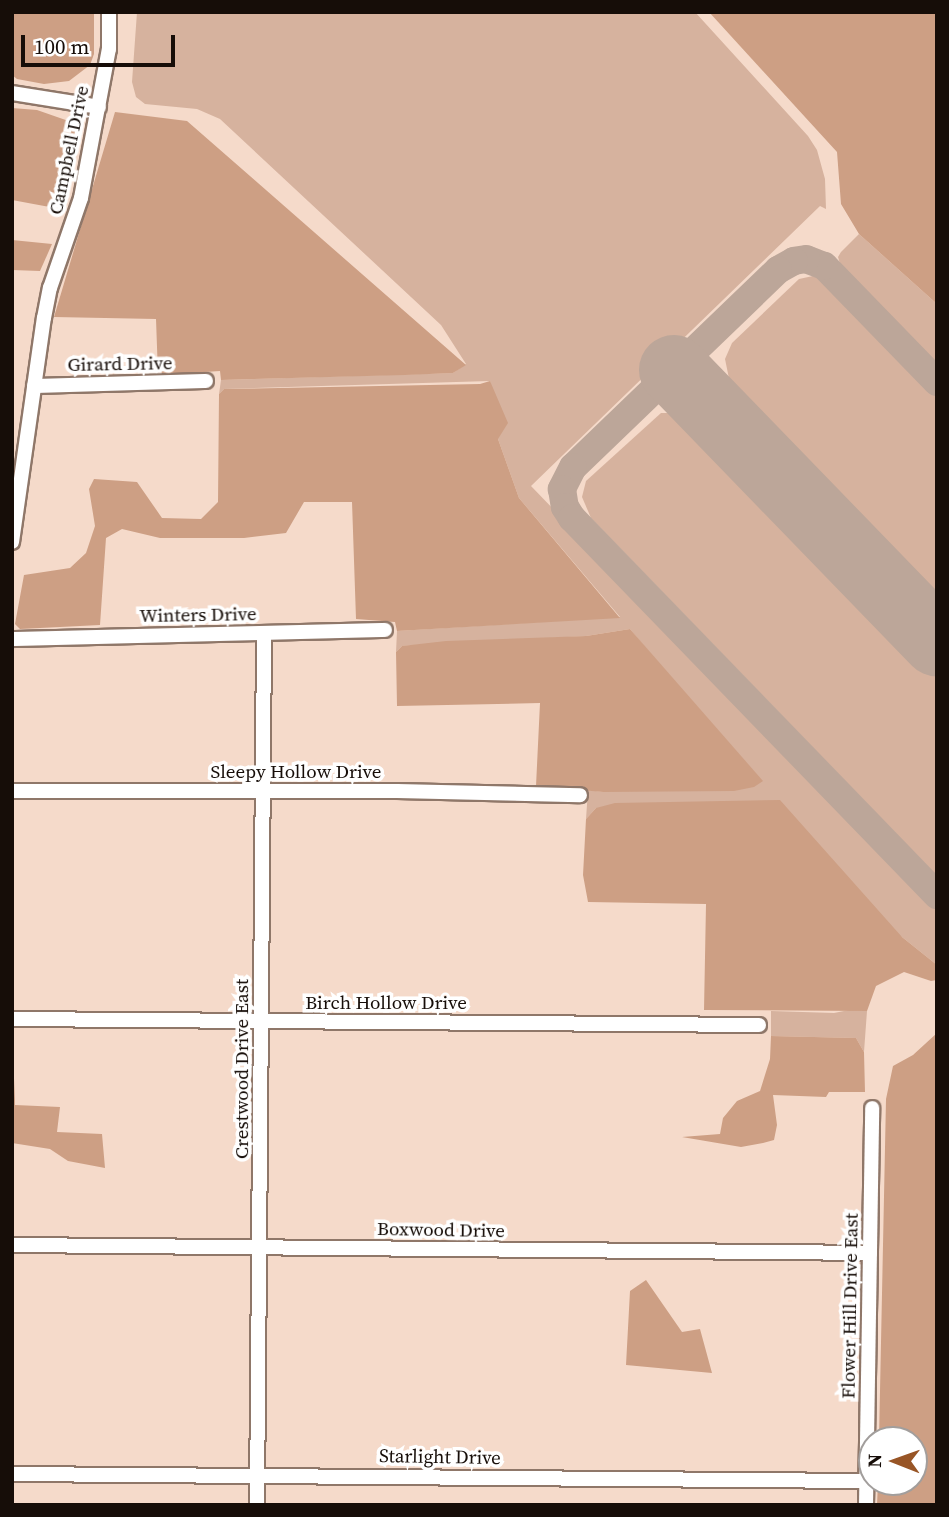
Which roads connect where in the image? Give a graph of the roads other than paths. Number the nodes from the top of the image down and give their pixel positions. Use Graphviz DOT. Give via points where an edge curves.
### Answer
graph roads {
  1 [pos="108,12"];
  2 [pos="12,93"];
  3 [pos="99,107"];
  4 [pos="206,381"];
  5 [pos="34,386"];
  6 [pos="12,542"];
  7 [pos="385,630"];
  8 [pos="264,633"];
  9 [pos="12,639"];
  10 [pos="12,791"];
  11 [pos="264,792"];
  12 [pos="580,795"];
  13 [pos="12,1019"];
  14 [pos="261,1021"];
  15 [pos="759,1025"];
  16 [pos="872,1108"];
  17 [pos="12,1245"];
  18 [pos="260,1247"];
  19 [pos="870,1253"];
  20 [pos="867,1426"];
  21 [pos="12,1474"];
  22 [pos="258,1476"];
  23 [pos="858,1481"];
  24 [pos="257,1505"];
  1 -- 3 [label="street, Campbell Drive" via="109,49"];
  2 -- 3 [label="street"];
  3 -- 5 [label="street, Campbell Drive" via="82,198 50,288"];
  4 -- 5 [label="street, Girard Drive"];
  5 -- 6 [label="street, Campbell Drive"];
  7 -- 8 [label="street, Winters Drive"];
  8 -- 9 [label="street, Winters Drive"];
  8 -- 11 [label="street, Crestwood Drive East"];
  10 -- 11 [label="street, Sleepy Hollow Drive"];
  11 -- 12 [label="street, Sleepy Hollow Drive"];
  11 -- 14 [label="street, Crestwood Drive East"];
  13 -- 14 [label="street, Birch Hollow Drive"];
  14 -- 15 [label="street, Birch Hollow Drive"];
  14 -- 18 [label="street, Crestwood Drive East"];
  16 -- 19 [label="street, Flower Hill Drive East"];
  17 -- 18 [label="street, Boxwood Drive"];
  18 -- 19 [label="street, Boxwood Drive"];
  18 -- 22 [label="street, Crestwood Drive East"];
  19 -- 20 [label="street, Flower Hill Drive East"];
  21 -- 22 [label="street, Starlight Drive"];
  22 -- 23 [label="street, Starlight Drive"];
  22 -- 24 [label="street, Crestwood Drive East"];
}
